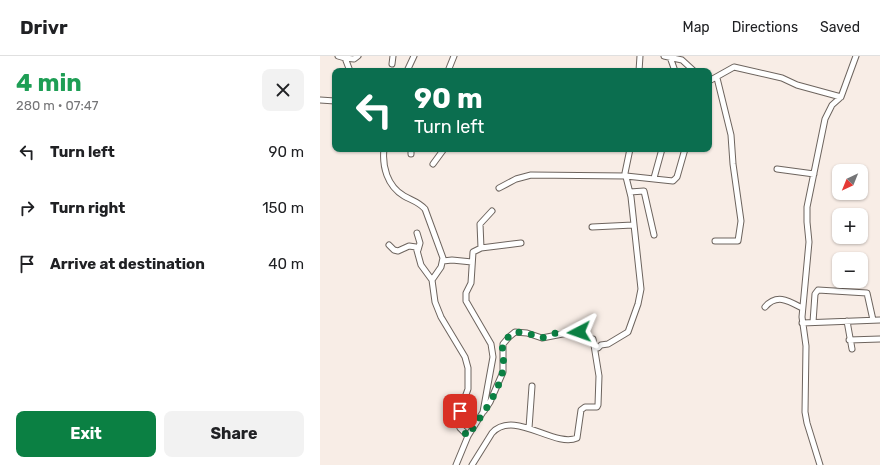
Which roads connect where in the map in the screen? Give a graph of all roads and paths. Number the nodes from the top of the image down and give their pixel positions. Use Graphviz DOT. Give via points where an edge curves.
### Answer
graph roads {
  1 [pos="338,56"];
  2 [pos="358,56"];
  3 [pos="393,56"];
  4 [pos="414,56"];
  5 [pos="454,56"];
  6 [pos="640,56"];
  7 [pos="664,56"];
  8 [pos="856,56"];
  9 [pos="670,57"];
  10 [pos="346,58"];
  11 [pos="392,64"];
  12 [pos="349,68"];
  13 [pos="408,68"];
  14 [pos="449,68"];
  15 [pos="639,68"];
  16 [pos="674,68"];
  17 [pos="691,68"];
  18 [pos="717,78"];
  19 [pos="712,80"];
  20 [pos="841,97"];
  21 [pos="320,100"];
  22 [pos="332,101"];
  23 [pos="384,152"];
  24 [pos="442,152"];
  25 [pos="629,152"];
  26 [pos="661,152"];
  27 [pos="684,152"];
  28 [pos="433,164"];
  29 [pos="777,168"];
  30 [pos="814,174"];
  31 [pos="626,176"];
  32 [pos="654,178"];
  33 [pos="500,188"];
  34 [pos="630,192"];
  35 [pos="492,211"];
  36 [pos="633,225"];
  37 [pos="592,227"];
  38 [pos="418,233"];
  39 [pos="654,235"];
  40 [pos="715,241"];
  41 [pos="521,244"];
  42 [pos="389,245"];
  43 [pos="481,248"];
  44 [pos="418,250"];
  45 [pos="443,261"];
  46 [pos="472,262"];
  47 [pos="432,280"];
  48 [pos="765,306"];
  49 [pos="802,308"];
  50 [pos="873,320"];
  51 [pos="880,320"];
  52 [pos="847,321"];
  53 [pos="813,322"];
  54 [pos="802,323"];
  55 [pos="583,330"];
  56 [pos="880,338"];
  57 [pos="593,339"];
  58 [pos="849,340"];
  59 [pos="594,349"];
  60 [pos="852,349"];
  61 [pos="532,386"];
  62 [pos="483,412"];
  63 [pos="529,428"];
  64 [pos="468,436"];
  65 [pos="456,465"];
  66 [pos="472,465"];
  67 [pos="820,465"];
  1 -- 10 [label="street"];
  2 -- 10 [label="street" via="354,59"];
  3 -- 11 [label="street"];
  4 -- 13 [label="street"];
  5 -- 14 [label="street"];
  6 -- 15 [label="street"];
  7 -- 9 [label="street"];
  8 -- 20 [label="street"];
  9 -- 16 [label="street"];
  9 -- 17 [label="street" via="682,60"];
  10 -- 12 [label="street"];
  18 -- 19 [label="street"];
  18 -- 20 [label="street" via="734,67 782,78 797,85"];
  18 -- 40 [label="street" via="731,135 741,221 738,242"];
  20 -- 30 [label="street" via="832,105 825,119"];
  21 -- 22 [label="street"];
  23 -- 45 [label="street" via="383,163 389,179 400,193 425,209 442,251"];
  24 -- 28 [label="street"];
  25 -- 31 [label="street"];
  26 -- 32 [label="street"];
  27 -- 32 [label="street" via="676,179 673,181"];
  29 -- 30 [label="street"];
  30 -- 49 [label="street" via="807,207 809,256"];
  31 -- 32 [label="street"];
  31 -- 33 [label="street" via="531,175 516,179"];
  31 -- 34 [label="street"];
  34 -- 36 [label="street"];
  34 -- 39 [label="street" via="644,191"];
  35 -- 43 [label="street" via="480,224"];
  36 -- 37 [label="street"];
  36 -- 59 [label="street" via="641,278 638,304 628,332"];
  38 -- 44 [label="street"];
  41 -- 43 [label="street"];
  42 -- 44 [label="street" via="396,251 412,245"];
  43 -- 46 [label="street" via="473,252"];
  44 -- 47 [label="street" via="421,265"];
  45 -- 46 [label="street"];
  45 -- 47 [label="street"];
  46 -- 62 [label="street" via="471,283 466,301 493,352"];
  47 -- 64 [label="street" via="433,295 439,313 465,357 469,371 468,389 458,422"];
  48 -- 49 [label="street" via="782,298"];
  49 -- 54 [label="street"];
  50 -- 51 [label="street"];
  50 -- 52 [label="street"];
  50 -- 53 [label="street" via="867,293 818,290 815,294"];
  52 -- 53 [label="street"];
  52 -- 58 [label="street"];
  53 -- 54 [label="street"];
  54 -- 67 [label="street" via="806,346 806,418"];
  55 -- 62 [label="street" via="556,333 542,338 518,332 511,334 503,344 504,368 500,380"];
  56 -- 58 [label="street"];
  57 -- 59 [label="street"];
  58 -- 60 [label="street"];
  59 -- 63 [label="street" via="599,376 598,405 581,410 577,438 573,440 554,437"];
  61 -- 63 [label="street"];
  62 -- 64 [label="street"];
  63 -- 66 [label="street" via="510,425 496,429"];
  64 -- 65 [label="street"];
}
